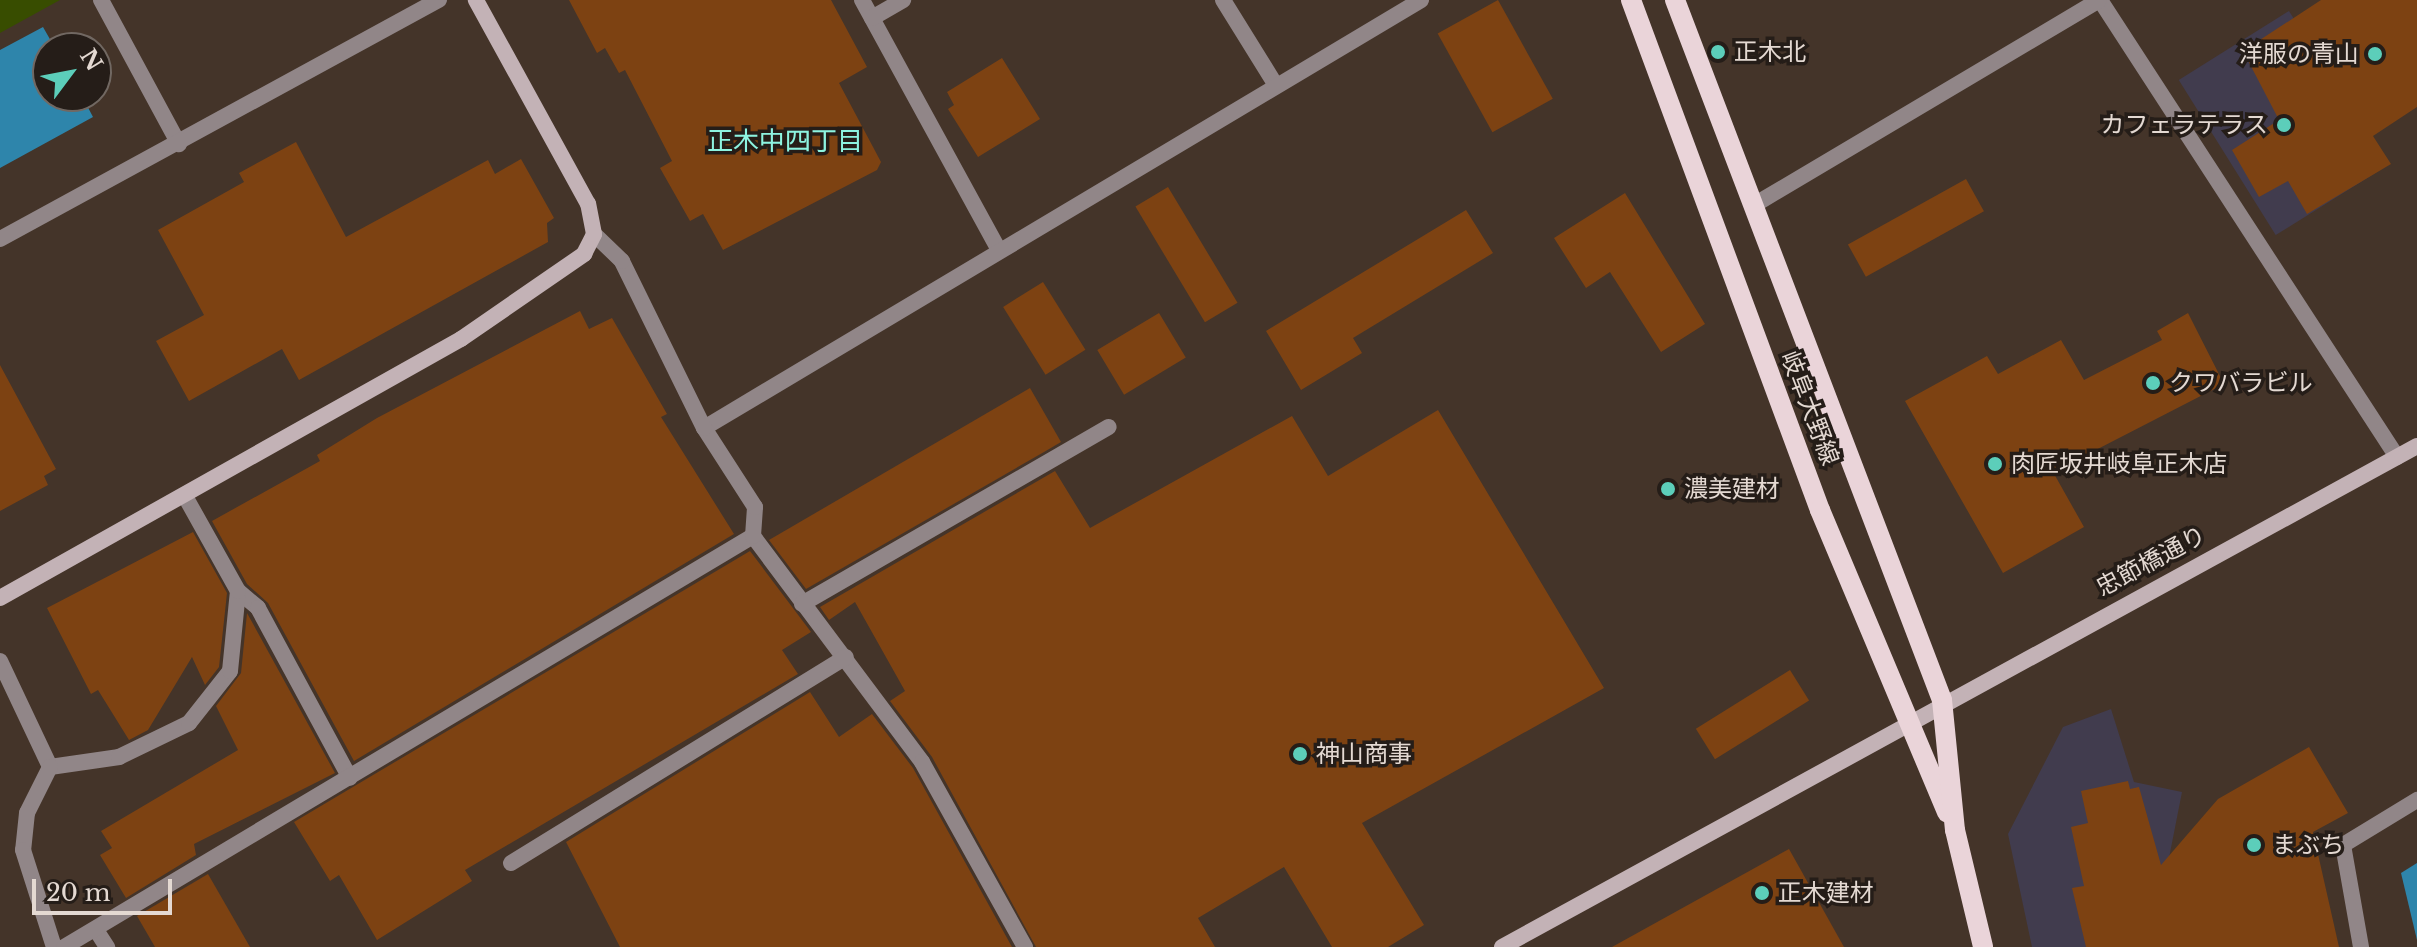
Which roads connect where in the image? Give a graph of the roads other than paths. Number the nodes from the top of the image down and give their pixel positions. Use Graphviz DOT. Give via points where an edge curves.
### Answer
graph roads {
  1 [pos="101,0"];
  2 [pos="439,0"];
  3 [pos="476,0"];
  4 [pos="862,0"];
  5 [pos="903,0"];
  6 [pos="1223,0"];
  7 [pos="1421,0"];
  8 [pos="1631,0"];
  9 [pos="1675,0"];
  10 [pos="2100,0"];
  11 [pos="872,18"];
  12 [pos="1275,84"];
  13 [pos="179,144"];
  14 [pos="1754,205"];
  15 [pos="594,234"];
  16 [pos="0,239"];
  17 [pos="999,250"];
  18 [pos="1109,427"];
  19 [pos="704,428"];
  20 [pos="2417,446"];
  21 [pos="2397,457"];
  22 [pos="185,496"];
  23 [pos="753,536"];
  24 [pos="238,591"];
  25 [pos="0,598"];
  26 [pos="802,604"];
  27 [pos="846,657"];
  28 [pos="0,661"];
  29 [pos="1942,700"];
  30 [pos="1908,720"];
  31 [pos="50,767"];
  32 [pos="350,778"];
  33 [pos="2417,800"];
  34 [pos="1955,830"];
  35 [pos="511,863"];
  36 [pos="103,940"];
  37 [pos="54,947"];
  38 [pos="64,947"];
  39 [pos="1025,947"];
  40 [pos="1502,947"];
  41 [pos="1983,947"];
  42 [pos="2361,947"];
  1 -- 13 [label="street"];
  2 -- 13 [label="street"];
  3 -- 15 [label="street" via="588,204"];
  4 -- 11 [label="street"];
  5 -- 11 [label="street"];
  6 -- 12 [label="street"];
  7 -- 12 [label="street"];
  8 -- 30 [label="main road, 岐阜大野線" via="1820,510"];
  9 -- 14 [label="main road, 岐阜大野線"];
  10 -- 14 [label="street"];
  10 -- 21 [label="street"];
  11 -- 17 [label="street"];
  12 -- 17 [label="street"];
  13 -- 16 [label="street"];
  14 -- 29 [label="main road, 岐阜大野線"];
  15 -- 19 [label="street" via="622,261"];
  15 -- 22 [label="street" via="584,254 461,339"];
  17 -- 19 [label="street"];
  18 -- 26 [label="street"];
  19 -- 23 [label="street" via="755,507"];
  20 -- 21 [label="street, 忠節橋通り"];
  21 -- 29 [label="street, 忠節橋通り"];
  22 -- 24 [label="street"];
  22 -- 25 [label="street"];
  23 -- 26 [label="street"];
  23 -- 32 [label="street"];
  24 -- 31 [label="street" via="230,671 189,723 119,757"];
  24 -- 32 [label="street" via="258,608"];
  26 -- 27 [label="street"];
  27 -- 35 [label="street"];
  27 -- 39 [label="street" via="922,762"];
  28 -- 31 [label="street"];
  29 -- 30 [label="street, 忠節橋通り"];
  29 -- 34 [label="main road, 岐阜大野線"];
  30 -- 34 [label="main road, 岐阜大野線"];
  30 -- 40 [label="street, 忠節橋通り"];
  31 -- 37 [label="street" via="27,813 23,850"];
  32 -- 36 [label="street"];
  33 -- 42 [label="street" via="2343,845"];
  34 -- 41 [label="main road, 岐阜大野線"];
  36 -- 38 [label="street"];
}
